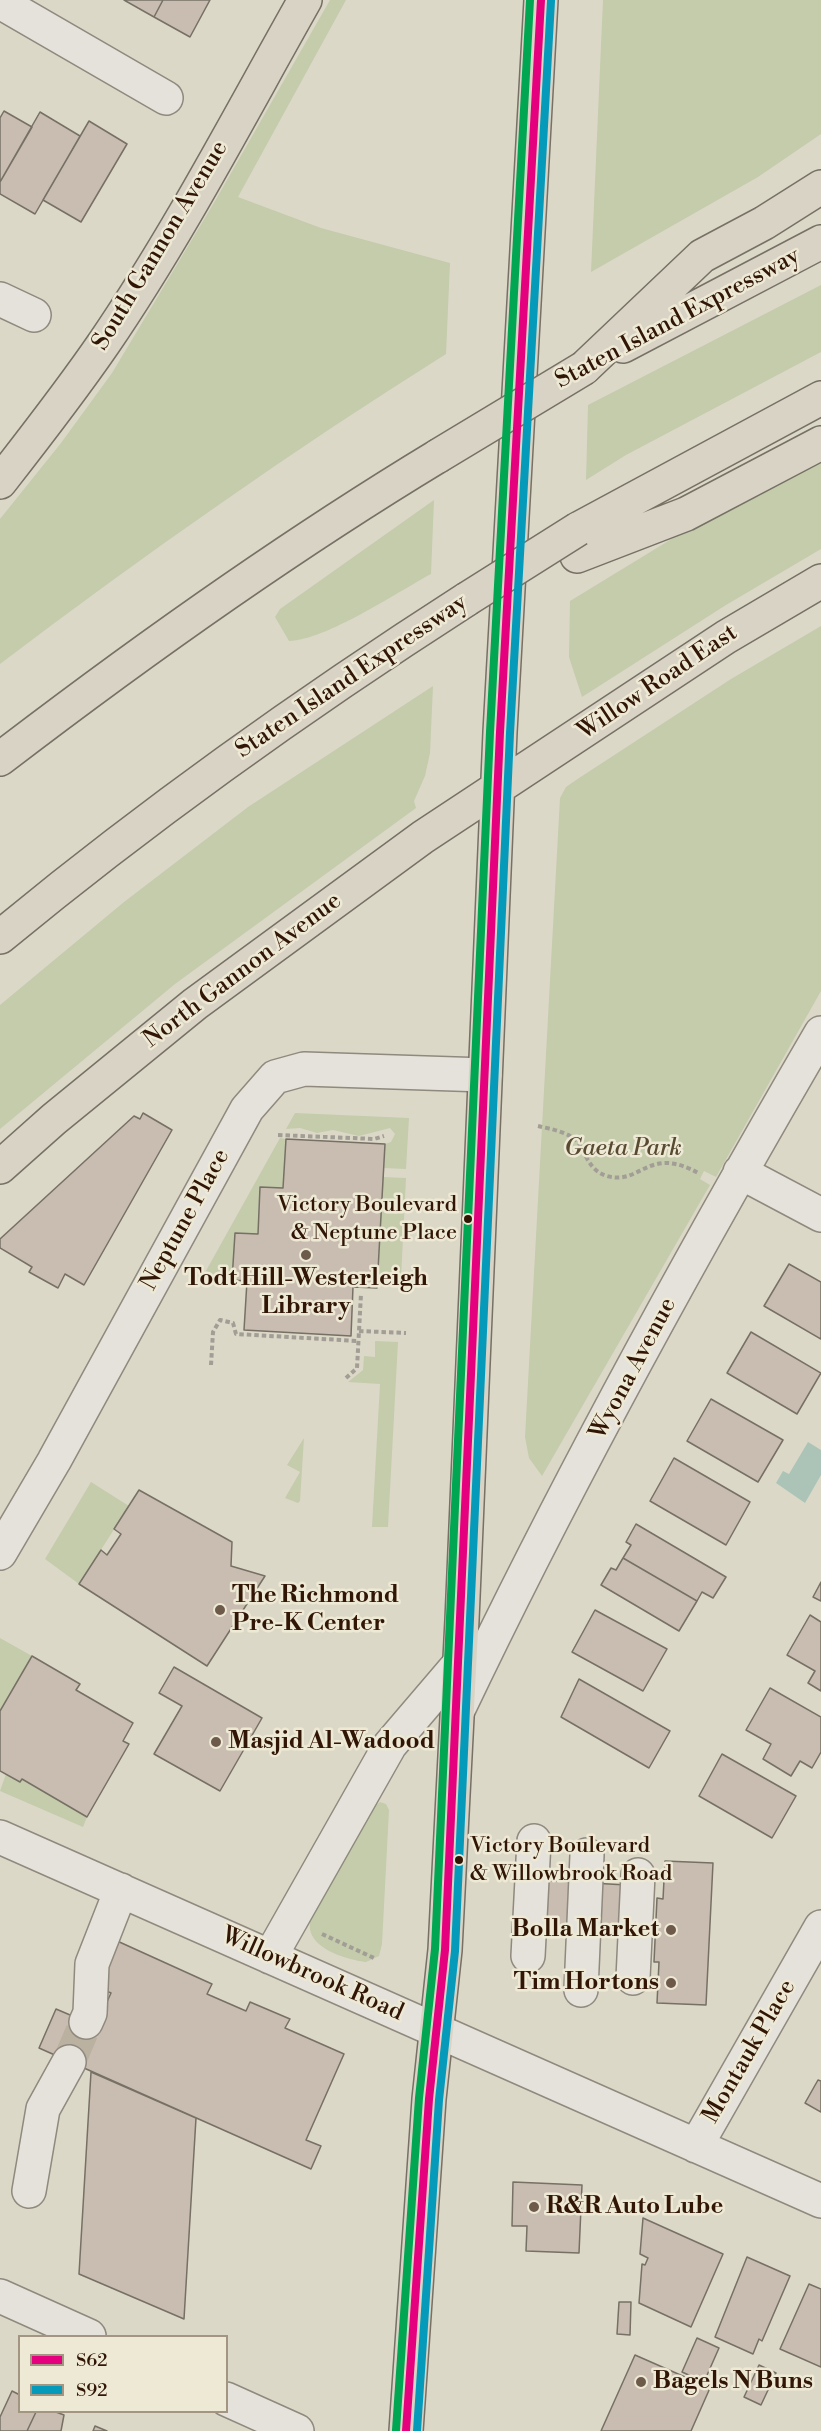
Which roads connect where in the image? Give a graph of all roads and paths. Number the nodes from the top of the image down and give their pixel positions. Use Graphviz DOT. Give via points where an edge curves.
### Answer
graph roads {
  1 [pos="305,0"];
  2 [pos="541,0"];
  3 [pos="0,2"];
  4 [pos="165,98"];
  5 [pos="821,187"];
  6 [pos="821,242"];
  7 [pos="0,299"];
  8 [pos="34,315"];
  9 [pos="584,368"];
  10 [pos="821,398"];
  11 [pos="821,443"];
  12 [pos="0,482"];
  13 [pos="577,543"];
  14 [pos="821,581"];
  15 [pos="0,759"];
  16 [pos="498,790"];
  17 [pos="0,937"];
  18 [pos="821,1033"];
  19 [pos="485,1076"];
  20 [pos="538,1126"];
  21 [pos="278,1135"];
  22 [pos="384,1136"];
  23 [pos="0,1167"];
  24 [pos="740,1172"];
  25 [pos="703,1175"];
  26 [pos="821,1215"];
  27 [pos="361,1294"];
  28 [pos="359,1331"];
  29 [pos="406,1333"];
  30 [pos="358,1341"];
  31 [pos="211,1365"];
  32 [pos="346,1378"];
  33 [pos="0,1552"];
  34 [pos="460,1663"];
  35 [pos="458,1710"];
  36 [pos="0,1837"];
  37 [pos="534,1841"];
  38 [pos="587,1855"];
  39 [pos="638,1875"];
  40 [pos="121,1890"];
  41 [pos="821,1927"];
  42 [pos="319,1932"];
  43 [pos="528,1956"];
  44 [pos="270,1957"];
  45 [pos="374,1958"];
  46 [pos="633,1978"];
  47 [pos="581,1990"];
  48 [pos="86,2022"];
  49 [pos="437,2029"];
  50 [pos="69,2061"];
  51 [pos="696,2146"];
  52 [pos="29,2191"];
  53 [pos="821,2201"];
  54 [pos="0,2296"];
  55 [pos="85,2335"];
  56 [pos="228,2400"];
  57 [pos="297,2431"];
  58 [pos="406,2431"];
  1 -- 12 [label="main road, South Gannon Avenue" via="142,283 47,423"];
  2 -- 16 [label="main road"];
  3 -- 4 [label="street"];
  5 -- 9 [label="main road" via="702,256"];
  6 -- 9 [label="main road, Staten Island Expressway"];
  7 -- 8 [label="street"];
  9 -- 15 [label="main road, Staten Island Expressway, bridge" via="348,511 180,625"];
  10 -- 13 [label="main road, Staten Island Expressway"];
  11 -- 13 [label="main road" via="686,514"];
  13 -- 17 [label="main road, Staten Island Expressway, bridge" via="467,599 206,775"];
  14 -- 16 [label="main road, Willow Road East" via="726,637"];
  16 -- 19 [label="main road"];
  16 -- 23 [label="main road, North Gannon Avenue" via="423,837 276,943 126,1059"];
  18 -- 24 [label="street, Wyona Avenue"];
  19 -- 33 [label="street, Neptune Place" via="304,1069 275,1077 247,1109"];
  19 -- 34 [label="main road"];
  20 -- 25 [label="path" via="575,1140 588,1162 607,1176 624,1176 671,1161"];
  21 -- 22 [label="path" via="374,1139"];
  24 -- 26 [label="street"];
  24 -- 35 [label="street, Wyona Avenue" via="516,1588"];
  27 -- 28 [label="path"];
  28 -- 29 [label="path"];
  28 -- 30 [label="path"];
  30 -- 31 [label="path" via="236,1334 233,1323 220,1320 213,1332"];
  30 -- 32 [label="path" via="357,1368"];
  34 -- 35 [label="main road"];
  34 -- 44 [label="street" via="390,1745"];
  35 -- 49 [label="main road"];
  36 -- 40 [label="street, Willowbrook Road"];
  37 -- 43 [label="street"];
  38 -- 47 [label="street"];
  39 -- 46 [label="street"];
  40 -- 44 [label="street, Willowbrook Road"];
  40 -- 48 [label="street" via="92,1964 90,2013"];
  41 -- 51 [label="street, Montauk Place"];
  42 -- 45 [label="path"];
  44 -- 49 [label="street, Willowbrook Road"];
  49 -- 51 [label="street, Willowbrook Road"];
  49 -- 58 [label="main road"];
  50 -- 52 [label="street" via="43,2109"];
  51 -- 53 [label="street, Willowbrook Road"];
  54 -- 55 [label="street"];
  56 -- 57 [label="street"];
}
